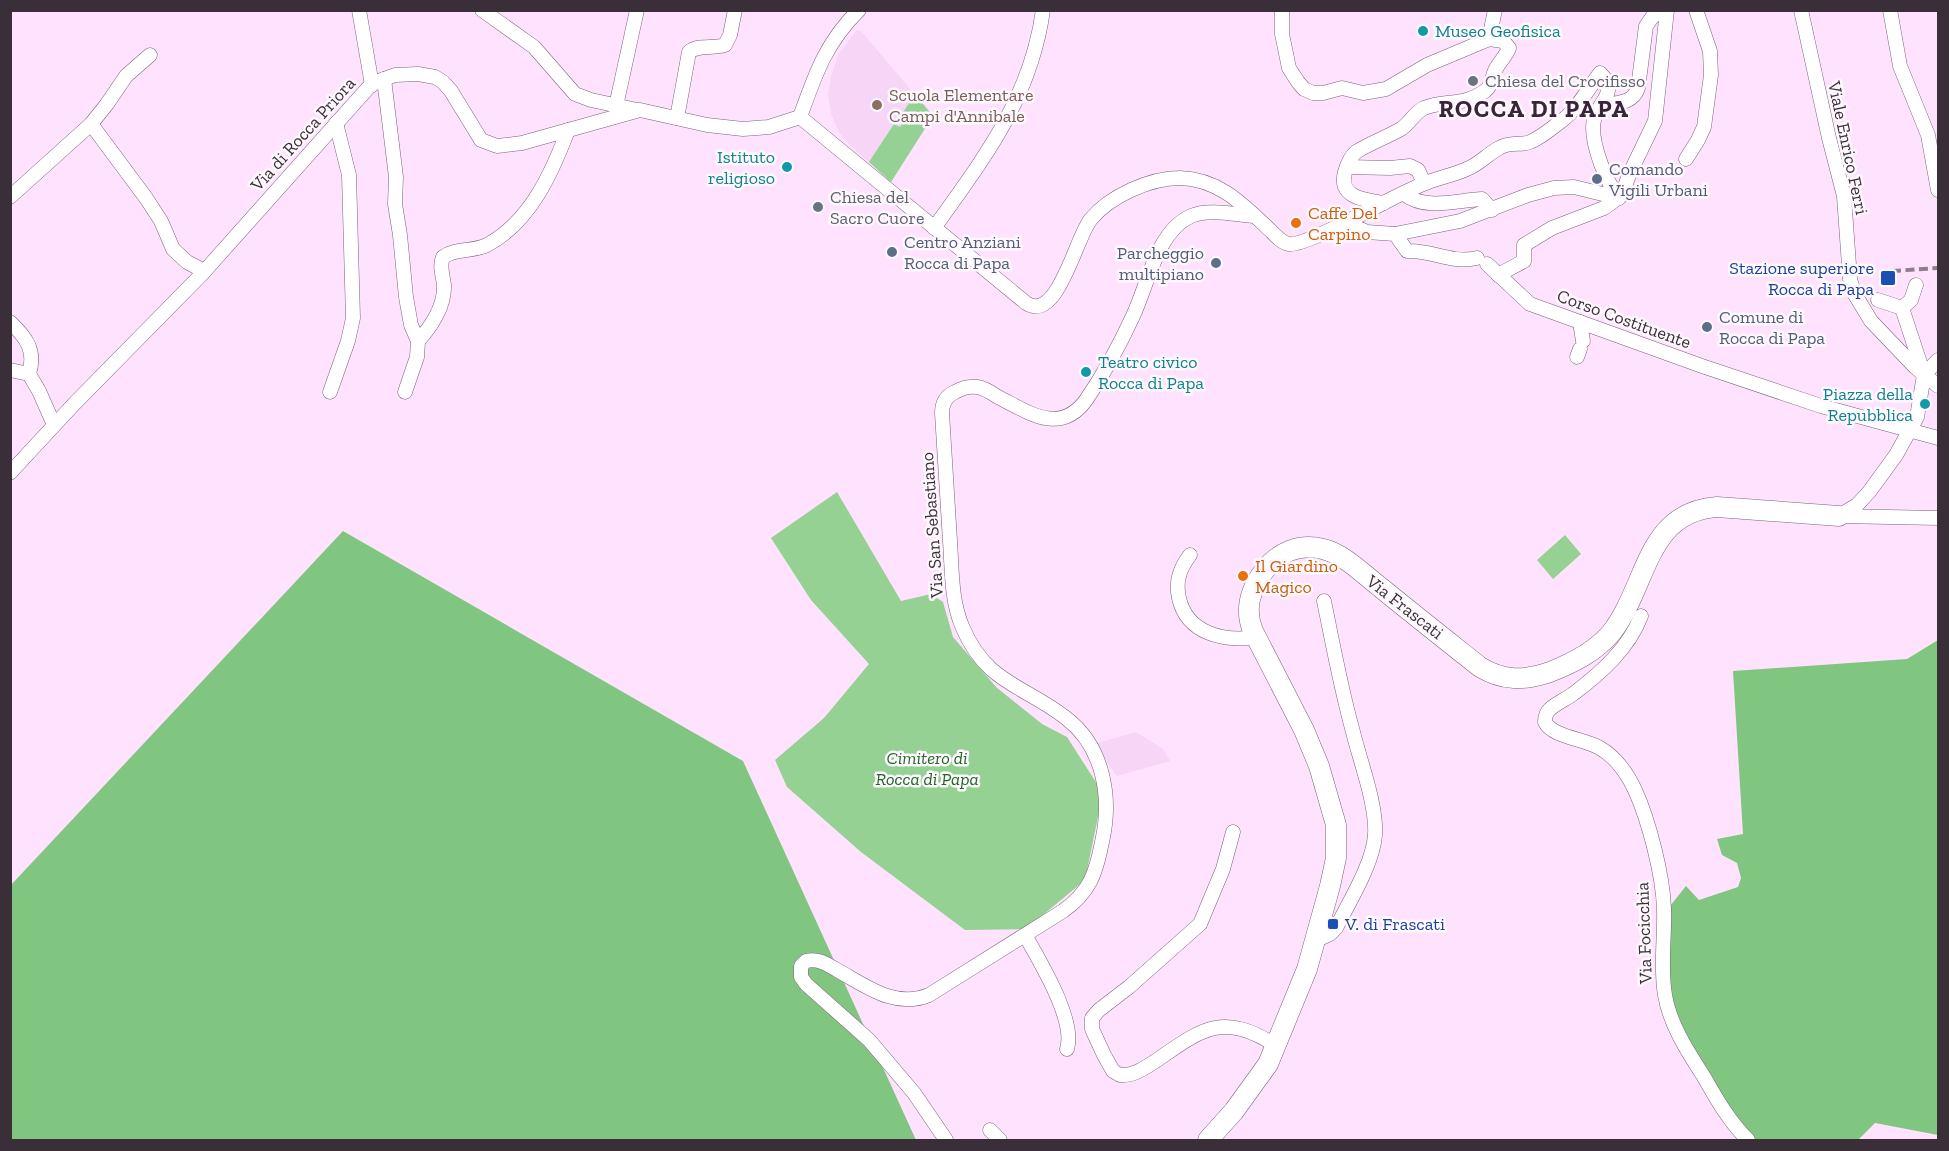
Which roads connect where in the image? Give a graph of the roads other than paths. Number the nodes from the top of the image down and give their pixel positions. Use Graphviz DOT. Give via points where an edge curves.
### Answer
graph roads {
  1 [pos="359,10"];
  2 [pos="482,10"];
  3 [pos="637,10"];
  4 [pos="735,10"];
  5 [pos="859,10"];
  6 [pos="1043,10"];
  7 [pos="1282,10"];
  8 [pos="1495,10"];
  9 [pos="1666,10"];
  10 [pos="1696,10"];
  11 [pos="1801,10"];
  12 [pos="1890,10"];
  13 [pos="1492,39"];
  14 [pos="150,55"];
  15 [pos="378,82"];
  16 [pos="1601,105"];
  17 [pos="616,106"];
  18 [pos="640,110"];
  19 [pos="800,117"];
  20 [pos="677,118"];
  21 [pos="336,123"];
  22 [pos="91,124"];
  23 [pos="568,130"];
  24 [pos="1686,159"];
  25 [pos="1347,167"];
  26 [pos="1938,181"];
  27 [pos="1424,183"];
  28 [pos="1404,194"];
  29 [pos="10,197"];
  30 [pos="1619,198"];
  31 [pos="1384,203"];
  32 [pos="1492,210"];
  33 [pos="1255,216"];
  34 [pos="1346,223"];
  35 [pos="934,228"];
  36 [pos="1395,234"];
  37 [pos="204,271"];
  38 [pos="1498,275"];
  39 [pos="1916,285"];
  40 [pos="1878,300"];
  41 [pos="1902,308"];
  42 [pos="10,322"];
  43 [pos="1580,322"];
  44 [pos="418,341"];
  45 [pos="1580,349"];
  46 [pos="1938,360"];
  47 [pos="10,370"];
  48 [pos="29,374"];
  49 [pos="1924,375"];
  50 [pos="1938,386"];
  51 [pos="330,392"];
  52 [pos="405,392"];
  53 [pos="54,425"];
  54 [pos="1911,429"];
  55 [pos="1938,438"];
  56 [pos="10,473"];
  57 [pos="1839,516"];
  58 [pos="1938,518"];
  59 [pos="1190,555"];
  60 [pos="1324,601"];
  61 [pos="1641,616"];
  62 [pos="1257,638"];
  63 [pos="1233,832"];
  64 [pos="1024,935"];
  65 [pos="1315,941"];
  66 [pos="1275,1045"];
  67 [pos="1067,1049"];
  68 [pos="990,1130"];
  69 [pos="946,1140"];
  70 [pos="1000,1140"];
  71 [pos="1208,1140"];
  72 [pos="1748,1140"];
  1 -- 15 [label="street"];
  2 -- 17 [label="street" via="534,47 575,94"];
  3 -- 17 [label="street"];
  4 -- 20 [label="street" via="725,45 689,52"];
  5 -- 19 [label="street" via="825,53"];
  6 -- 35 [label="street" via="1021,94 997,139"];
  7 -- 13 [label="street" via="1287,63 1298,82 1317,93 1342,88 1363,93 1390,88 1426,65"];
  8 -- 13 [label="street"];
  9 -- 16 [label="street" via="1653,16 1646,26 1634,97"];
  9 -- 30 [label="street" via="1656,117"];
  10 -- 24 [label="street" via="1712,69 1704,127"];
  11 -- 49 [label="street, Viale Enrico Ferri" via="1844,196 1854,293 1871,321"];
  12 -- 26 [label="street" via="1900,66 1926,129"];
  13 -- 25 [label="street" via="1503,41 1509,48 1484,92 1465,101 1422,109 1406,126 1356,153"];
  14 -- 22 [label="street" via="126,76"];
  15 -- 21 [label="street, Via di Rocca Priora"];
  15 -- 23 [label="street, Via di Rocca Priora" via="394,75 418,74 438,79 451,91 479,137 490,144 514,145"];
  15 -- 44 [label="street" via="395,168 395,208 406,297"];
  16 -- 27 [label="street" via="1609,85 1600,73 1573,111 1530,142 1499,148 1469,168"];
  16 -- 30 [label="street" via="1594,119 1594,136 1606,179"];
  17 -- 18 [label="street"];
  18 -- 20 [label="street, Via di Rocca Priora"];
  18 -- 23 [label="street, Via di Rocca Priora"];
  19 -- 20 [label="street, Via di Rocca Priora" via="749,129"];
  19 -- 35 [label="street"];
  21 -- 37 [label="street, Via di Rocca Priora"];
  21 -- 51 [label="street" via="349,175 353,318"];
  22 -- 29 [label="street"];
  22 -- 37 [label="street" via="146,198 173,249"];
  23 -- 44 [label="street" via="544,184 516,222 484,246 443,257 442,302 432,324"];
  25 -- 27 [label="street" via="1413,167"];
  25 -- 31 [label="street" via="1344,184 1350,195"];
  27 -- 28 [label="street"];
  28 -- 31 [label="street"];
  28 -- 32 [label="street" via="1426,202 1482,200"];
  30 -- 32 [label="street" via="1574,187 1561,188 1528,195"];
  30 -- 38 [label="street" via="1524,245 1524,261"];
  31 -- 34 [label="street"];
  32 -- 36 [label="street" via="1447,225"];
  33 -- 34 [label="street" via="1285,243 1296,244"];
  33 -- 35 [label="street" via="1229,194 1201,181 1174,178 1135,189 1092,217 1056,293 1036,307"];
  33 -- 64 [label="street, Via San Sebastiano" via="1197,214 1171,231 1123,337 1094,388 1069,416 1036,417 978,387 956,391 943,402 953,582 962,624 993,672 1075,727 1098,760 1106,788 1106,824 1091,881 1069,907"];
  34 -- 36 [label="street" via="1367,232"];
  36 -- 38 [label="street" via="1407,251 1482,261"];
  37 -- 53 [label="street, Via di Rocca Priora"];
  38 -- 43 [label="street, Corso Costituente" via="1530,304"];
  39 -- 41 [label="street" via="1911,300"];
  40 -- 41 [label="street"];
  41 -- 49 [label="street"];
  42 -- 48 [label="street" via="30,347 33,359"];
  43 -- 45 [label="street"];
  43 -- 54 [label="street, Corso Costituente" via="1821,406"];
  44 -- 52 [label="street"];
  46 -- 49 [label="street"];
  47 -- 48 [label="street"];
  48 -- 53 [label="street"];
  49 -- 50 [label="street"];
  49 -- 54 [label="street" via="1917,417"];
  53 -- 56 [label="street, Via di Rocca Priora"];
  54 -- 55 [label="street"];
  54 -- 57 [label="street" via="1869,492 1857,506"];
  57 -- 58 [label="street"];
  57 -- 62 [label="main road, Via Frascati" via="1717,507 1682,517 1659,538 1633,598 1602,643 1570,663 1528,678 1504,678 1480,667 1339,556 1316,547 1286,552 1259,577 1248,607"];
  59 -- 62 [label="street" via="1180,571 1178,585 1179,600 1188,618 1212,635"];
  60 -- 65 [label="street" via="1375,834 1367,862 1336,928"];
  61 -- 72 [label="street, Via Focicchia" via="1633,635 1618,653 1551,709 1545,722 1552,732 1579,739 1607,753 1624,771 1635,791 1662,887 1664,988 1668,1008 1684,1045 1720,1106"];
  62 -- 65 [label="main road, Via Frascati" via="1312,748 1336,825 1334,870"];
  63 -- 66 [label="street" via="1223,869 1200,924 1099,1010 1092,1018 1092,1029 1110,1066 1116,1074 1124,1076 1191,1037 1222,1026 1244,1029"];
  64 -- 67 [label="street" via="1066,1020 1070,1033"];
  64 -- 69 [label="street, Via San Sebastiano" via="940,989 914,999 887,997 818,960 806,960 801,966 806,984 869,1040 918,1098"];
  65 -- 66 [label="main road, Via Frascati"];
  66 -- 71 [label="main road, Via Frascati" via="1268,1064"];
  68 -- 70 [label="street"];
}
